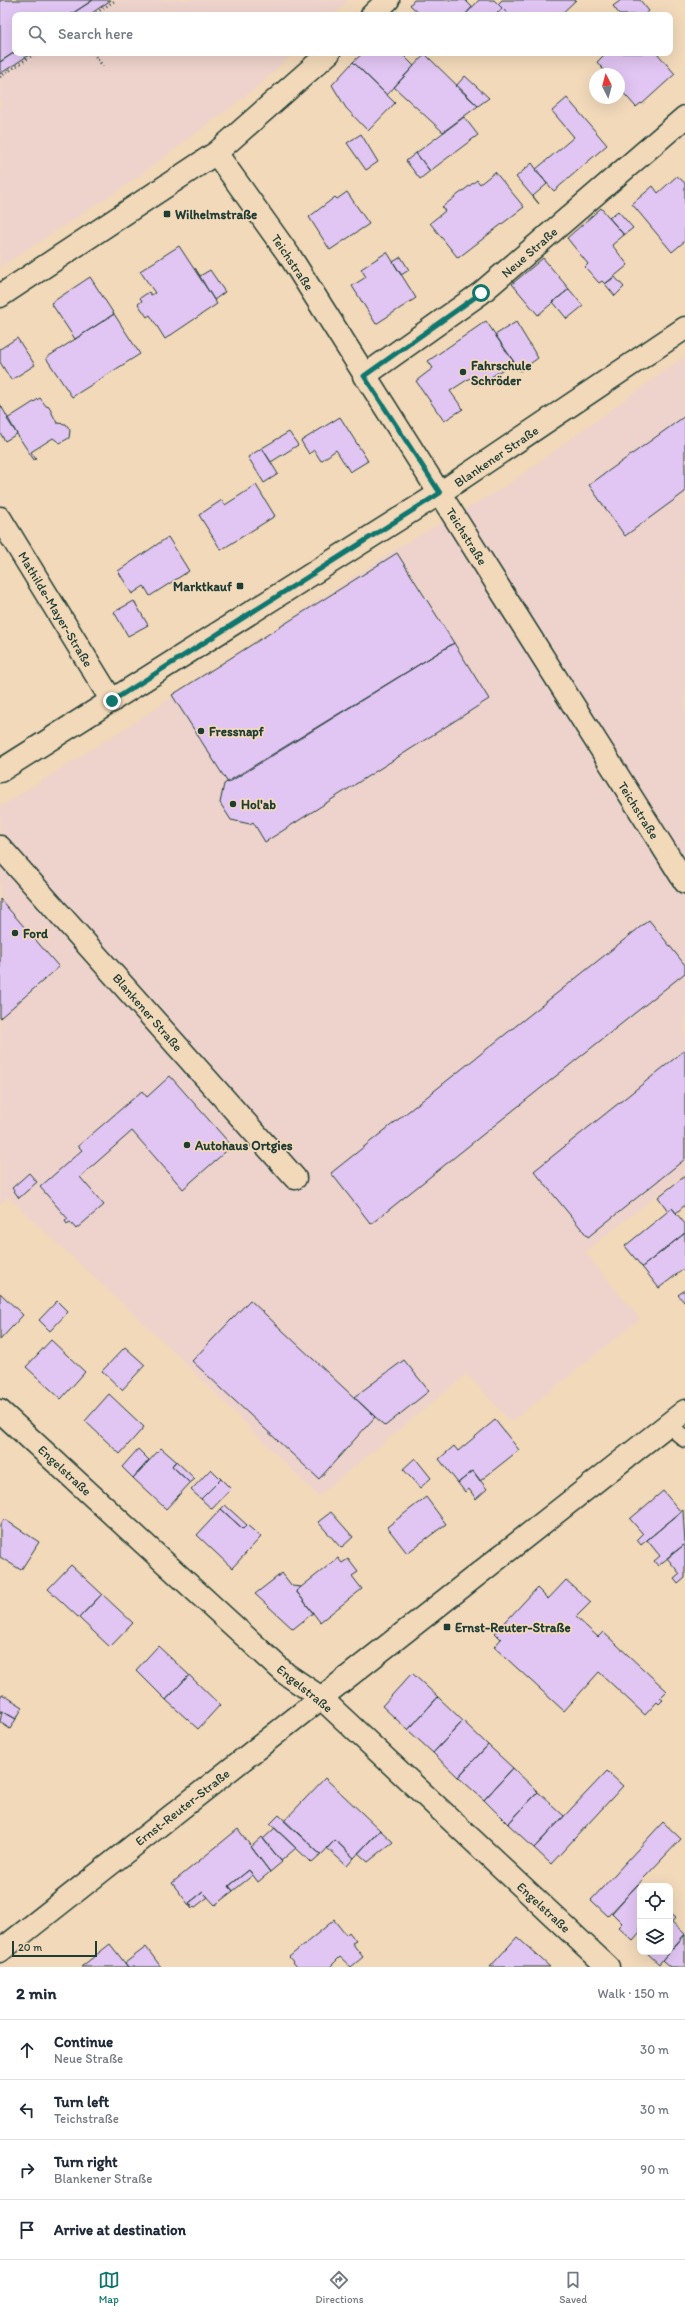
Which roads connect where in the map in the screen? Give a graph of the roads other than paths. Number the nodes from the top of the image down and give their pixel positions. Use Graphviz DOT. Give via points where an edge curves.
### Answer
graph roads {
  1 [pos="388,0"];
  2 [pos="375,12"];
  3 [pos="326,56"];
  4 [pos="685,117"];
  5 [pos="216,153"];
  6 [pos="0,296"];
  7 [pos="685,328"];
  8 [pos="364,376"];
  9 [pos="440,493"];
  10 [pos="0,518"];
  11 [pos="112,701"];
  12 [pos="0,770"];
  13 [pos="0,847"];
  14 [pos="685,882"];
  15 [pos="295,1178"];
  16 [pos="0,1411"];
  17 [pos="677,1418"];
  18 [pos="685,1439"];
  19 [pos="320,1697"];
  20 [pos="0,1951"];
  21 [pos="608,1967"];
  1 -- 2 [label="street"];
  3 -- 5 [label="street"];
  4 -- 8 [label="street, Neue Straße" via="481,293"];
  5 -- 6 [label="street"];
  5 -- 8 [label="street, Teichstraße" via="291,258"];
  7 -- 9 [label="street, Blankener Straße"];
  8 -- 9 [label="street, Teichstraße"];
  9 -- 11 [label="street, Blankener Straße"];
  9 -- 14 [label="street, Teichstraße"];
  10 -- 11 [label="street, Mathilde-Mayer-Straße"];
  11 -- 12 [label="street, Blankener Straße"];
  13 -- 15 [label="street, Blankener Straße"];
  16 -- 19 [label="street, Engelstraße" via="286,1674"];
  17 -- 18 [label="lane"];
  17 -- 19 [label="street, Ernst-Reuter-Straße"];
  19 -- 20 [label="street, Ernst-Reuter-Straße"];
  19 -- 21 [label="street, Engelstraße"];
}
